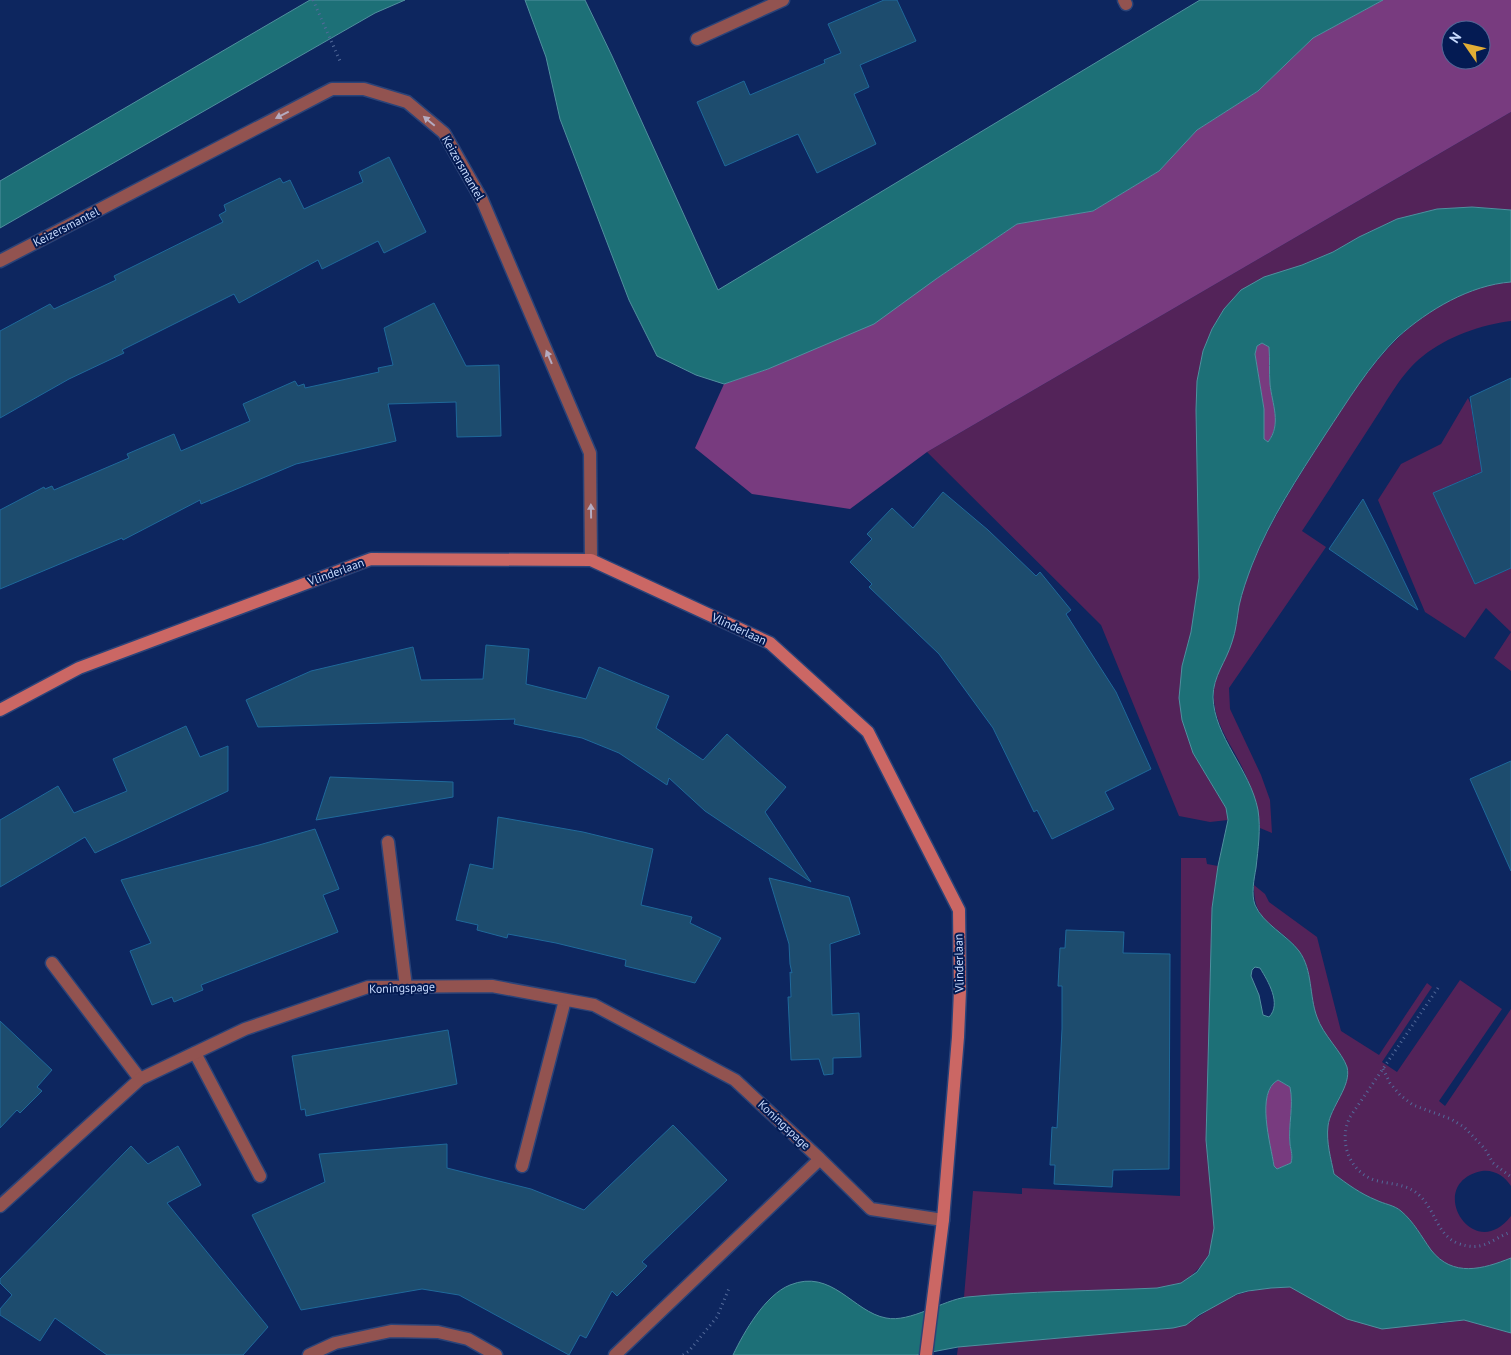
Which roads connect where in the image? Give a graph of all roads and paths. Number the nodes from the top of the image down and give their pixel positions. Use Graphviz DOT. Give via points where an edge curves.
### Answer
graph roads {
  1 [pos="313,0"];
  2 [pos="783,0"];
  3 [pos="696,39"];
  4 [pos="334,48"];
  5 [pos="0,261"];
  6 [pos="591,560"];
  7 [pos="0,710"];
  8 [pos="388,842"];
  9 [pos="52,963"];
  10 [pos="406,987"];
  11 [pos="1438,988"];
  12 [pos="565,1000"];
  13 [pos="195,1053"];
  14 [pos="1383,1069"];
  15 [pos="140,1079"];
  16 [pos="820,1159"];
  17 [pos="522,1166"];
  18 [pos="260,1176"];
  19 [pos="1511,1176"];
  20 [pos="0,1206"];
  21 [pos="943,1220"];
  22 [pos="1511,1232"];
  23 [pos="310,1355"];
  24 [pos="496,1355"];
  25 [pos="615,1355"];
  26 [pos="926,1355"];
  1 -- 4 [label="path"];
  2 -- 3 [label="street"];
  6 -- 5 [label="street, Keizersmantel, one-way" via="590,453 482,200 444,133 406,102 364,89 332,89"];
  6 -- 7 [label="street, Vlinderlaan" via="371,559 79,668"];
  6 -- 21 [label="street, Vlinderlaan" via="770,643 868,732 959,910 958,1037"];
  8 -- 10 [label="street"];
  9 -- 15 [label="street"];
  10 -- 12 [label="street, Koningspage" via="492,986"];
  10 -- 13 [label="street, Koningspage" via="368,988 245,1029"];
  11 -- 14 [label="path"];
  12 -- 16 [label="street, Koningspage" via="594,1005 735,1080"];
  12 -- 17 [label="street"];
  13 -- 15 [label="street, Koningspage"];
  13 -- 18 [label="street"];
  14 -- 19 [label="path" via="1400,1095 1413,1105 1464,1127 1485,1149 1493,1163"];
  14 -- 22 [label="path" via="1347,1123 1344,1140 1350,1159 1374,1180 1408,1188 1419,1195 1429,1206 1440,1229 1458,1243 1483,1246"];
  15 -- 20 [label="street, Koningspage"];
  16 -- 21 [label="street, Koningspage" via="871,1209"];
  16 -- 25 [label="street, Koningspage"];
  21 -- 26 [label="street, Vlinderlaan"];
  23 -- 24 [label="street" via="335,1343 391,1331 438,1332 468,1339"];
}
